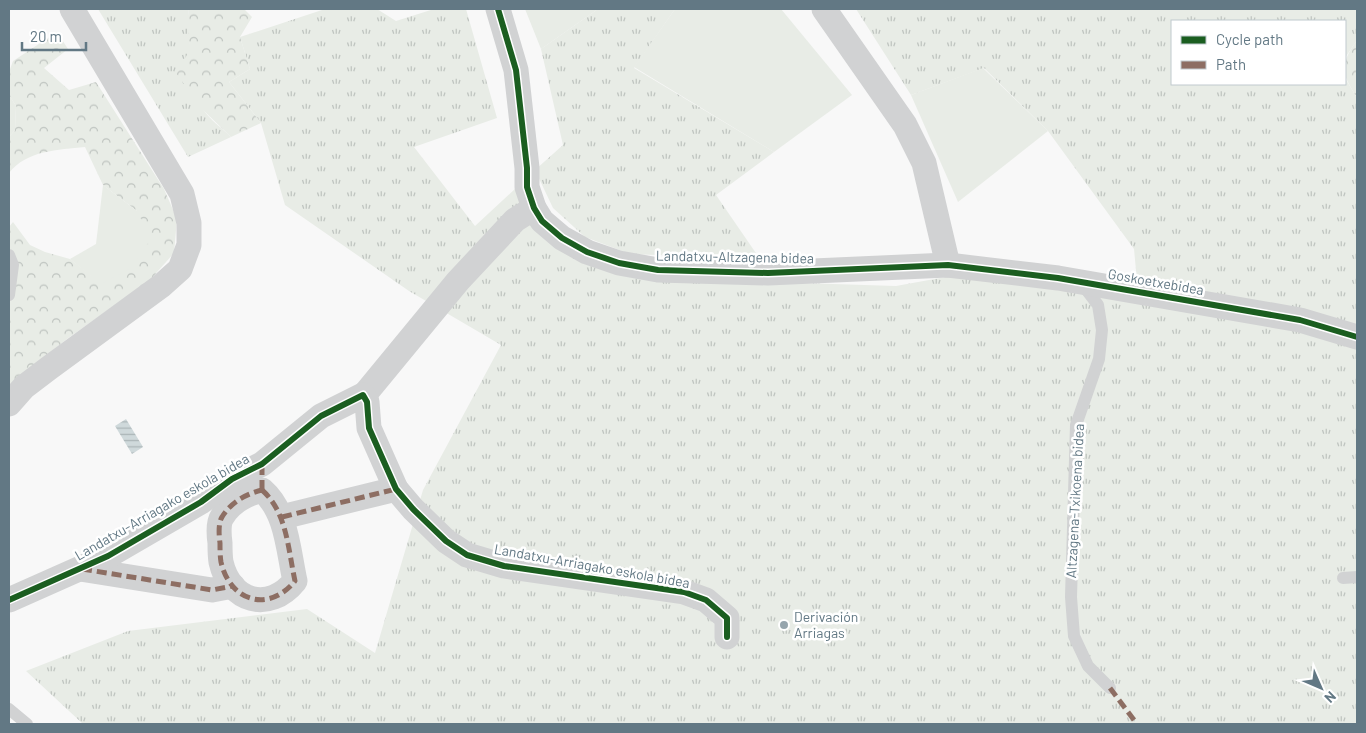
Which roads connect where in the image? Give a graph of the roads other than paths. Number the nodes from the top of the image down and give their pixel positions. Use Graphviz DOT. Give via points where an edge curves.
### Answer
graph roads {
  1 [pos="72,9"];
  2 [pos="498,9"];
  3 [pos="824,9"];
  4 [pos="534,208"];
  5 [pos="9,255"];
  6 [pos="948,265"];
  7 [pos="1080,282"];
  8 [pos="9,295"];
  9 [pos="1357,337"];
  10 [pos="365,394"];
  11 [pos="9,404"];
  12 [pos="262,464"];
  13 [pos="396,489"];
  14 [pos="262,490"];
  15 [pos="282,517"];
  16 [pos="80,569"];
  17 [pos="1357,577"];
  18 [pos="1343,578"];
  19 [pos="233,586"];
  20 [pos="9,600"];
  21 [pos="727,637"];
  22 [pos="1110,688"];
  23 [pos="9,709"];
  24 [pos="27,724"];
  1 -- 11 [label="street" via="182,194 190,245 180,268 162,286 49,368"];
  2 -- 4 [label="street, Landatxu-Altzagena bidea" via="516,70 527,187"];
  3 -- 6 [label="street" via="905,125 921,156"];
  4 -- 6 [label="street, Landatxu-Altzagena bidea" via="542,221 562,238 587,252 618,263 658,270 768,273"];
  4 -- 10 [label="street" via="515,220 458,281"];
  5 -- 8 [label="lane" via="13,265"];
  6 -- 7 [label="street, Goskoetxebidea"];
  7 -- 9 [label="street, Goskoetxebidea" via="1300,320"];
  7 -- 22 [label="lane, Altzagena-Txikoena bidea" via="1098,305 1102,330 1099,359 1076,425 1071,597 1074,636 1088,666"];
  12 -- 13 [label="street, Landatxu-Arriagako eskola bidea" via="321,416 364,395 369,428"];
  12 -- 14 [label="street"];
  12 -- 16 [label="street, Landatxu-Arriagako eskola bidea" via="232,479 202,502"];
  13 -- 15 [label="street"];
  13 -- 21 [label="street, Landatxu-Arriagako eskola bidea" via="446,541 467,555 504,566 684,592 706,600 727,618"];
  14 -- 15 [label="street"];
  14 -- 19 [label="street" via="246,494 221,519 221,563"];
  15 -- 19 [label="street" via="295,581 280,594 260,601 246,598"];
  16 -- 19 [label="street" via="212,590"];
  16 -- 20 [label="street, Landatxu-Arriagako eskola bidea"];
  17 -- 18 [label="lane"];
  23 -- 24 [label="lane"];
}
